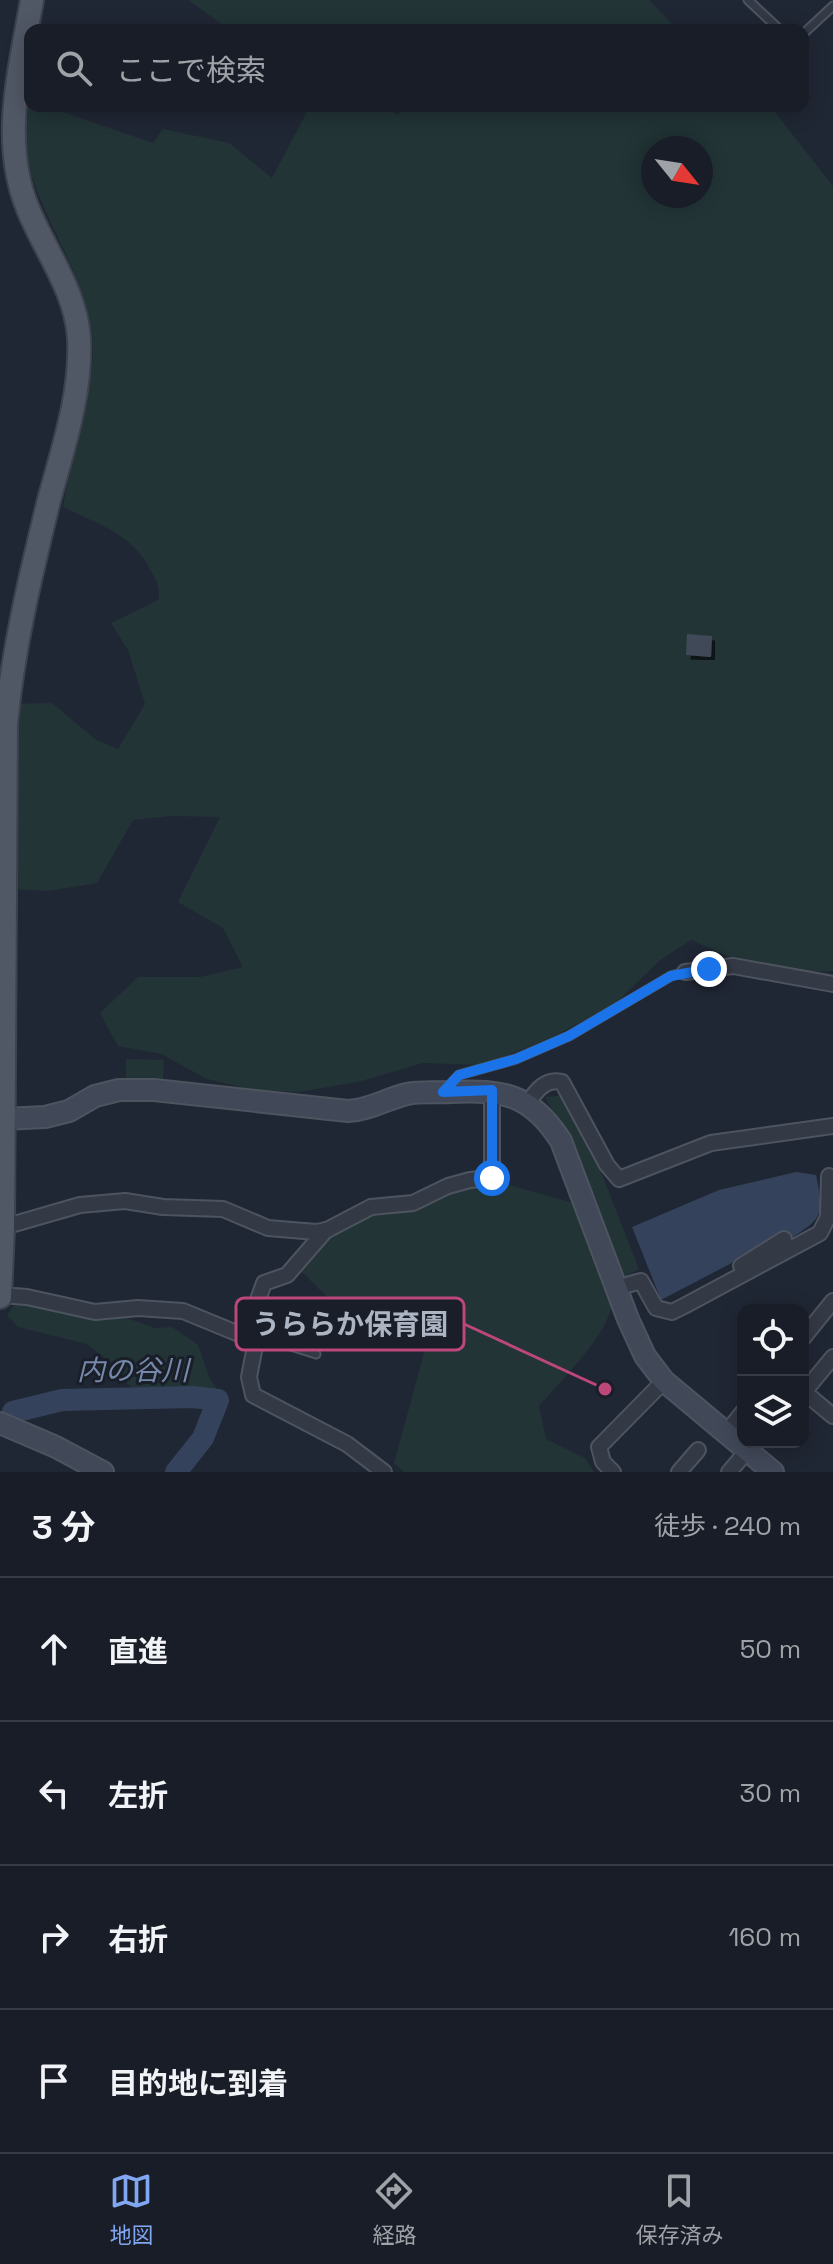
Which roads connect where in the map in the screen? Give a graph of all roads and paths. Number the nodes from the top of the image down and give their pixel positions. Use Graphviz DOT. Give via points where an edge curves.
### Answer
graph roads {
  1 [pos="32,0"];
  2 [pos="748,0"];
  3 [pos="833,6"];
  4 [pos="28,24"];
  5 [pos="774,24"];
  6 [pos="809,28"];
  7 [pos="24,52"];
  8 [pos="685,972"];
  9 [pos="833,984"];
  10 [pos="492,1090"];
  11 [pos="443,1092"];
  12 [pos="527,1104"];
  13 [pos="3,1119"];
  14 [pos="833,1126"];
  15 [pos="829,1176"];
  16 [pos="2,1228"];
  17 [pos="327,1230"];
  18 [pos="784,1239"];
  19 [pos="616,1288"];
  20 [pos="0,1296"];
  21 [pos="833,1301"];
  22 [pos="684,1306"];
  23 [pos="809,1331"];
  24 [pos="250,1338"];
  25 [pos="316,1354"];
  26 [pos="833,1357"];
  27 [pos="664,1381"];
  28 [pos="809,1386"];
  29 [pos="809,1396"];
  30 [pos="833,1416"];
  31 [pos="737,1419"];
  32 [pos="0,1423"];
  33 [pos="726,1433"];
  34 [pos="698,1450"];
  35 [pos="747,1451"];
  36 [pos="103,1472"];
  37 [pos="384,1472"];
  38 [pos="613,1472"];
  39 [pos="679,1472"];
  40 [pos="729,1472"];
  41 [pos="773,1472"];
  1 -- 4 [label="main road"];
  2 -- 5 [label="lane"];
  3 -- 6 [label="lane"];
  7 -- 13 [label="main road" via="12,131 17,174 27,208 74,309 79,337 69,423 11,669 6,724"];
  8 -- 9 [label="street" via="733,966"];
  8 -- 11 [label="lane" via="569,1036 459,1075"];
  10 -- 11 [label="street"];
  10 -- 12 [label="street"];
  10 -- 17 [label="street" via="492,1178 448,1186 413,1203 371,1207"];
  11 -- 13 [label="street" via="403,1095 348,1111 119,1090 45,1117"];
  12 -- 14 [label="street" via="538,1088 562,1082 619,1179 711,1143"];
  12 -- 19 [label="street" via="546,1118 561,1141"];
  13 -- 16 [label="main road"];
  15 -- 22 [label="street" via="828,1217 820,1233"];
  16 -- 17 [label="street" via="80,1205 125,1201 223,1209 268,1228"];
  16 -- 20 [label="main road"];
  17 -- 24 [label="street" via="287,1275 264,1283"];
  18 -- 22 [label="street" via="683,1301"];
  19 -- 22 [label="street" via="641,1281 656,1308 672,1312"];
  19 -- 27 [label="street" via="645,1356"];
  20 -- 24 [label="street" via="95,1312 183,1311"];
  21 -- 23 [label="street"];
  24 -- 25 [label="lane" via="259,1336"];
  24 -- 37 [label="street" via="253,1395 347,1444"];
  26 -- 28 [label="street"];
  27 -- 33 [label="street"];
  27 -- 38 [label="street" via="599,1447"];
  29 -- 30 [label="street"];
  31 -- 33 [label="street"];
  32 -- 36 [label="street"];
  33 -- 35 [label="street"];
  34 -- 39 [label="street"];
  35 -- 40 [label="street"];
  35 -- 41 [label="street"];
}
